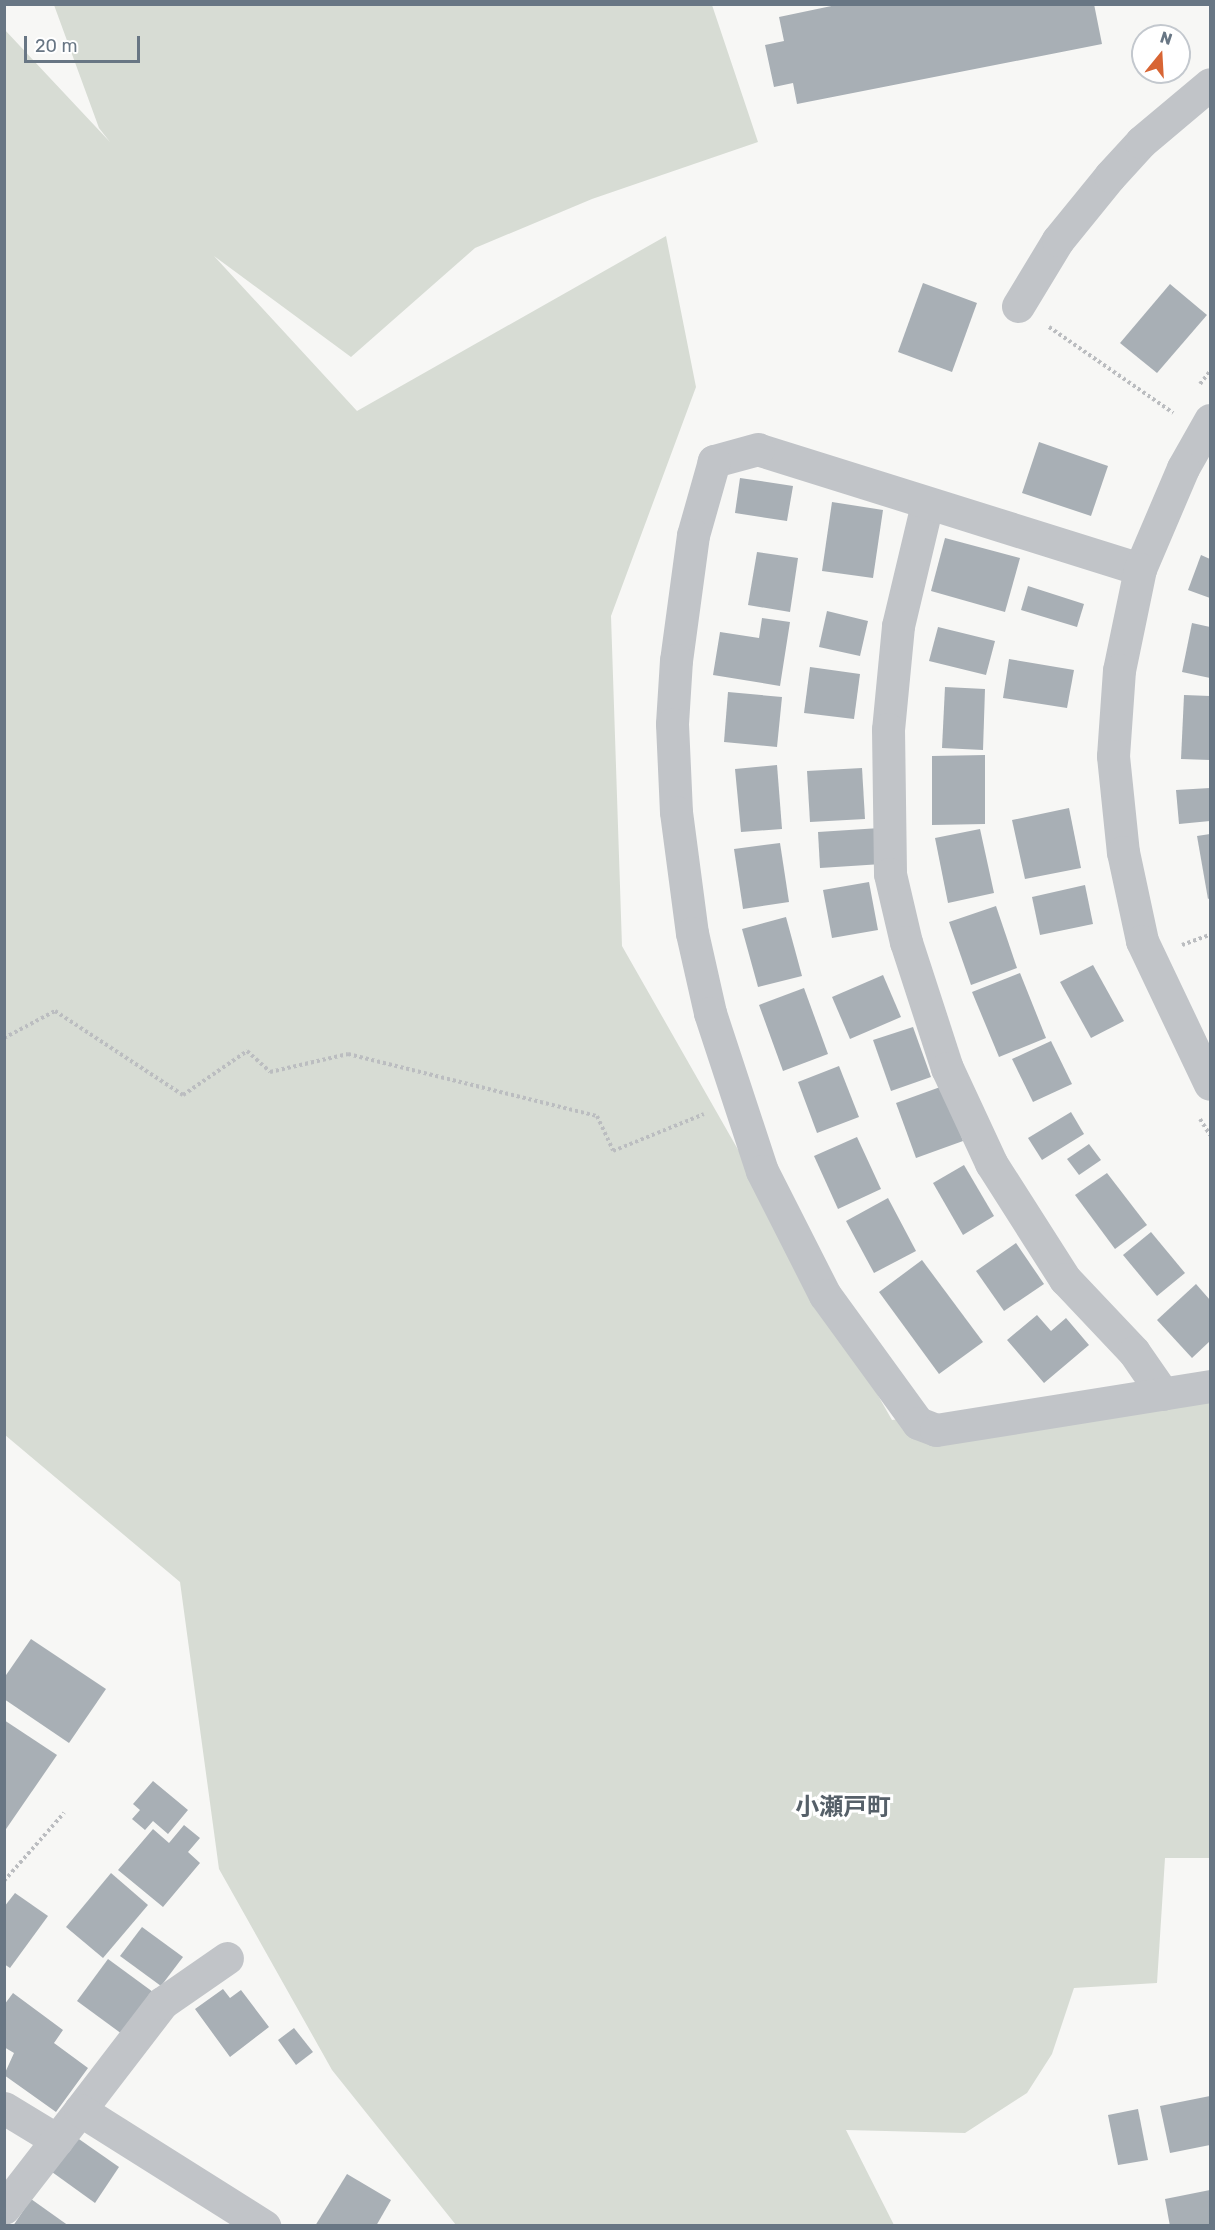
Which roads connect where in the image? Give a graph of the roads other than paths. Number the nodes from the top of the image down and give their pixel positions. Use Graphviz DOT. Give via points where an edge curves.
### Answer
graph roads {
  1 [pos="1210,84"];
  2 [pos="1018,306"];
  3 [pos="1210,420"];
  4 [pos="927,504"];
  5 [pos="1140,569"];
  6 [pos="1210,1084"];
  7 [pos="1210,1386"];
  8 [pos="1163,1394"];
  9 [pos="228,1958"];
  10 [pos="4,2108"];
  11 [pos="80,2110"];
  12 [pos="57,2140"];
  13 [pos="4,2208"];
  14 [pos="264,2226"];
  1 -- 2 [label="street" via="1141,142 1110,176 1058,240"];
  3 -- 5 [label="street" via="1183,468"];
  4 -- 5 [label="street"];
  4 -- 8 [label="street" via="898,626 888,729 890,874 906,942 943,1058 991,1163 1065,1279 1134,1352"];
  4 -- 8 [label="street" via="758,449 714,461 693,535 672,724 676,812 692,933 710,1013 762,1171 825,1294 918,1423 936,1430"];
  5 -- 6 [label="street" via="1114,715 1123,852 1142,941"];
  7 -- 8 [label="street"];
  9 -- 11 [label="street" via="162,2003"];
  10 -- 12 [label="street"];
  11 -- 12 [label="street"];
  11 -- 14 [label="street"];
  12 -- 13 [label="street"];
}
